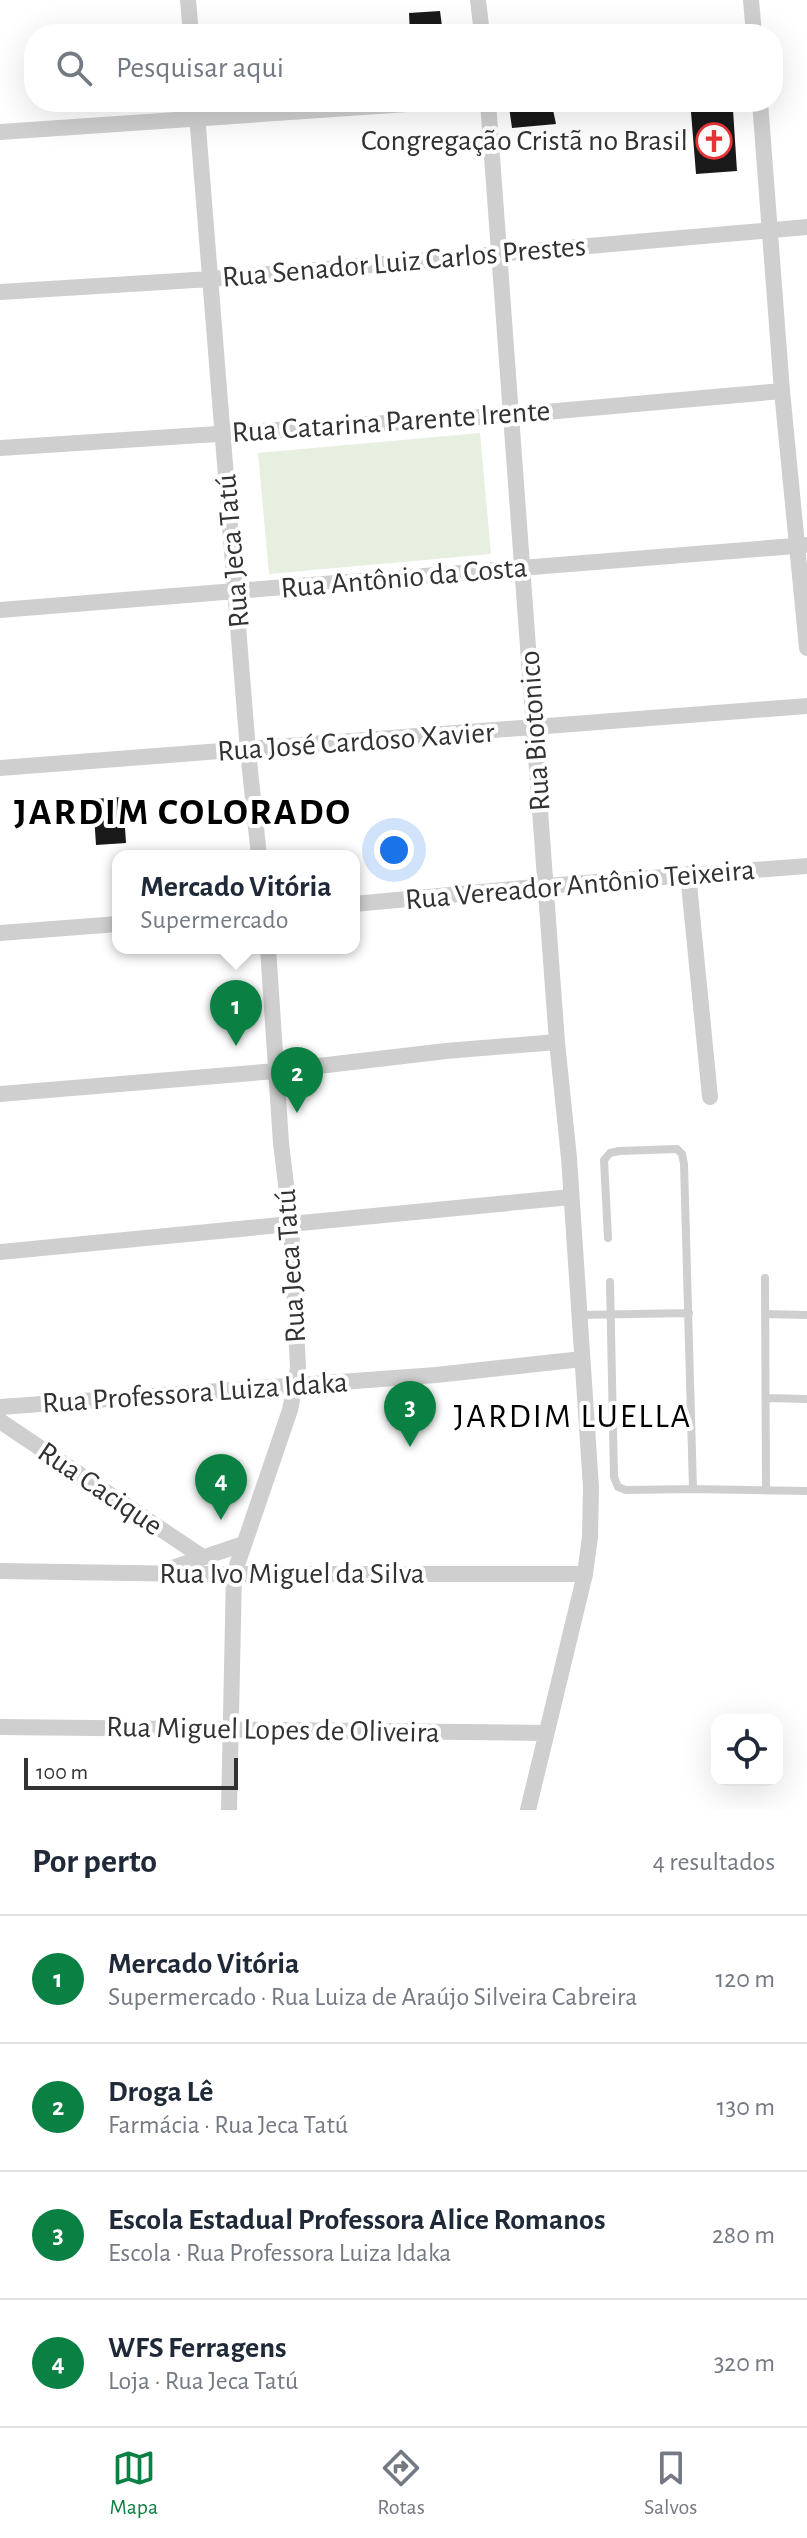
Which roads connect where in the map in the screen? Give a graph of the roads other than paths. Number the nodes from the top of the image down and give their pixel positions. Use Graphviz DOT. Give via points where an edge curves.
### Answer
graph roads {
  1 [pos="188,0"];
  2 [pos="478,0"];
  3 [pos="751,0"];
  4 [pos="190,24"];
  5 [pos="481,24"];
  6 [pos="753,24"];
  7 [pos="179,112"];
  8 [pos="197,112"];
  9 [pos="489,112"];
  10 [pos="761,112"];
  11 [pos="0,132"];
  12 [pos="807,227"];
  13 [pos="770,230"];
  14 [pos="499,253"];
  15 [pos="211,279"];
  16 [pos="0,292"];
  17 [pos="782,391"];
  18 [pos="512,415"];
  19 [pos="223,433"];
  20 [pos="0,448"];
  21 [pos="802,546"];
  22 [pos="522,568"];
  23 [pos="236,592"];
  24 [pos="0,610"];
  25 [pos="807,648"];
  26 [pos="807,706"];
  27 [pos="536,728"];
  28 [pos="248,751"];
  29 [pos="0,768"];
  30 [pos="258,850"];
  31 [pos="807,866"];
  32 [pos="688,874"];
  33 [pos="546,886"];
  34 [pos="360,903"];
  35 [pos="112,924"];
  36 [pos="0,933"];
  37 [pos="268,954"];
  38 [pos="557,1042"];
  39 [pos="276,1071"];
  40 [pos="0,1094"];
  41 [pos="710,1097"];
  42 [pos="571,1197"];
  43 [pos="291,1226"];
  44 [pos="608,1238"];
  45 [pos="0,1252"];
  46 [pos="765,1278"];
  47 [pos="610,1282"];
  48 [pos="689,1313"];
  49 [pos="611,1314"];
  50 [pos="765,1314"];
  51 [pos="579,1315"];
  52 [pos="807,1315"];
  53 [pos="582,1359"];
  54 [pos="296,1386"];
  55 [pos="766,1398"];
  56 [pos="807,1399"];
  57 [pos="0,1407"];
  58 [pos="0,1421"];
  59 [pos="693,1489"];
  60 [pos="766,1490"];
  61 [pos="807,1491"];
  62 [pos="243,1544"];
  63 [pos="201,1556"];
  64 [pos="0,1571"];
  65 [pos="157,1573"];
  66 [pos="234,1574"];
  67 [pos="585,1574"];
  68 [pos="0,1727"];
  69 [pos="230,1729"];
  70 [pos="546,1733"];
  71 [pos="229,1810"];
  72 [pos="528,1810"];
  1 -- 4 [label="street"];
  2 -- 5 [label="street"];
  3 -- 6 [label="street"];
  7 -- 11 [label="street"];
  8 -- 15 [label="street, Rua Jeca Tatú"];
  9 -- 14 [label="street, Rua Biotonico"];
  10 -- 13 [label="street"];
  12 -- 13 [label="street, Rua Senador Luiz Carlos Prestes"];
  13 -- 14 [label="street, Rua Senador Luiz Carlos Prestes"];
  13 -- 17 [label="street"];
  14 -- 15 [label="street, Rua Senador Luiz Carlos Prestes"];
  14 -- 18 [label="street, Rua Biotonico"];
  15 -- 16 [label="street, Rua Senador Luiz Carlos Prestes"];
  15 -- 19 [label="street, Rua Jeca Tatú"];
  17 -- 18 [label="street, Rua Catarina Parente Irente"];
  17 -- 21 [label="street"];
  18 -- 19 [label="street, Rua Catarina Parente Irente"];
  18 -- 22 [label="street, Rua Biotonico"];
  19 -- 20 [label="street, Rua Catarina Parente Irente"];
  19 -- 23 [label="street, Rua Jeca Tatú"];
  21 -- 22 [label="street, Rua Antônio da Costa"];
  21 -- 25 [label="street"];
  22 -- 23 [label="street, Rua Antônio da Costa"];
  22 -- 27 [label="street, Rua Biotonico"];
  23 -- 24 [label="street, Rua Antônio da Costa"];
  23 -- 28 [label="street, Rua Jeca Tatú"];
  26 -- 27 [label="street, Rua José Cardoso Xavier"];
  27 -- 28 [label="street, Rua José Cardoso Xavier"];
  27 -- 33 [label="street, Rua Biotonico"];
  28 -- 29 [label="street, Rua José Cardoso Xavier"];
  28 -- 30 [label="street, Rua Jeca Tatú"];
  31 -- 32 [label="street, Rua Vereador Antônio Teixeira"];
  32 -- 33 [label="street, Rua Vereador Antônio Teixeira"];
  32 -- 41 [label="street"];
  33 -- 34 [label="street, Rua Vereador Antônio Teixeira"];
  33 -- 38 [label="street, Rua Biotonico"];
  35 -- 36 [label="street"];
  37 -- 39 [label="street, Rua Jeca Tatú"];
  38 -- 39 [label="street"];
  38 -- 42 [label="street, Rua Biotonico"];
  39 -- 40 [label="street"];
  39 -- 43 [label="street, Rua Jeca Tatú"];
  42 -- 43 [label="street"];
  42 -- 51 [label="street, Rua Biotonico"];
  43 -- 45 [label="street"];
  43 -- 54 [label="street, Rua Jeca Tatú"];
  44 -- 48 [label="lane" via="604,1160 619,1151 677,1149 684,1164"];
  46 -- 50 [label="lane"];
  47 -- 49 [label="lane"];
  48 -- 49 [label="lane"];
  48 -- 59 [label="lane"];
  49 -- 51 [label="lane"];
  49 -- 59 [label="lane" via="618,1487"];
  50 -- 52 [label="lane"];
  50 -- 55 [label="lane"];
  51 -- 53 [label="street, Rua Biotonico"];
  53 -- 54 [label="street, Rua Professora Luiza Idaka"];
  53 -- 67 [label="street, Rua Biotonico" via="591,1487"];
  54 -- 57 [label="street, Rua Professora Luiza Idaka"];
  54 -- 62 [label="street, Rua Jeca Tatú"];
  55 -- 56 [label="lane"];
  55 -- 60 [label="lane"];
  58 -- 63 [label="street, Rua Cacique"];
  59 -- 60 [label="lane"];
  60 -- 61 [label="lane"];
  62 -- 63 [label="street"];
  62 -- 66 [label="street, Rua Jeca Tatú"];
  63 -- 65 [label="street"];
  64 -- 65 [label="street, Rua Ivo Miguel da Silva"];
  65 -- 66 [label="street, Rua Ivo Miguel da Silva"];
  66 -- 67 [label="street, Rua Ivo Miguel da Silva"];
  66 -- 69 [label="street, Rua Jeca Tatú"];
  67 -- 70 [label="street, Rua Biotonico"];
  68 -- 69 [label="street, Rua Miguel Lopes de Oliveira"];
  69 -- 70 [label="street, Rua Miguel Lopes de Oliveira"];
  69 -- 71 [label="street, Rua Jeca Tatú"];
  70 -- 72 [label="street, Rua Biotonico"];
}
